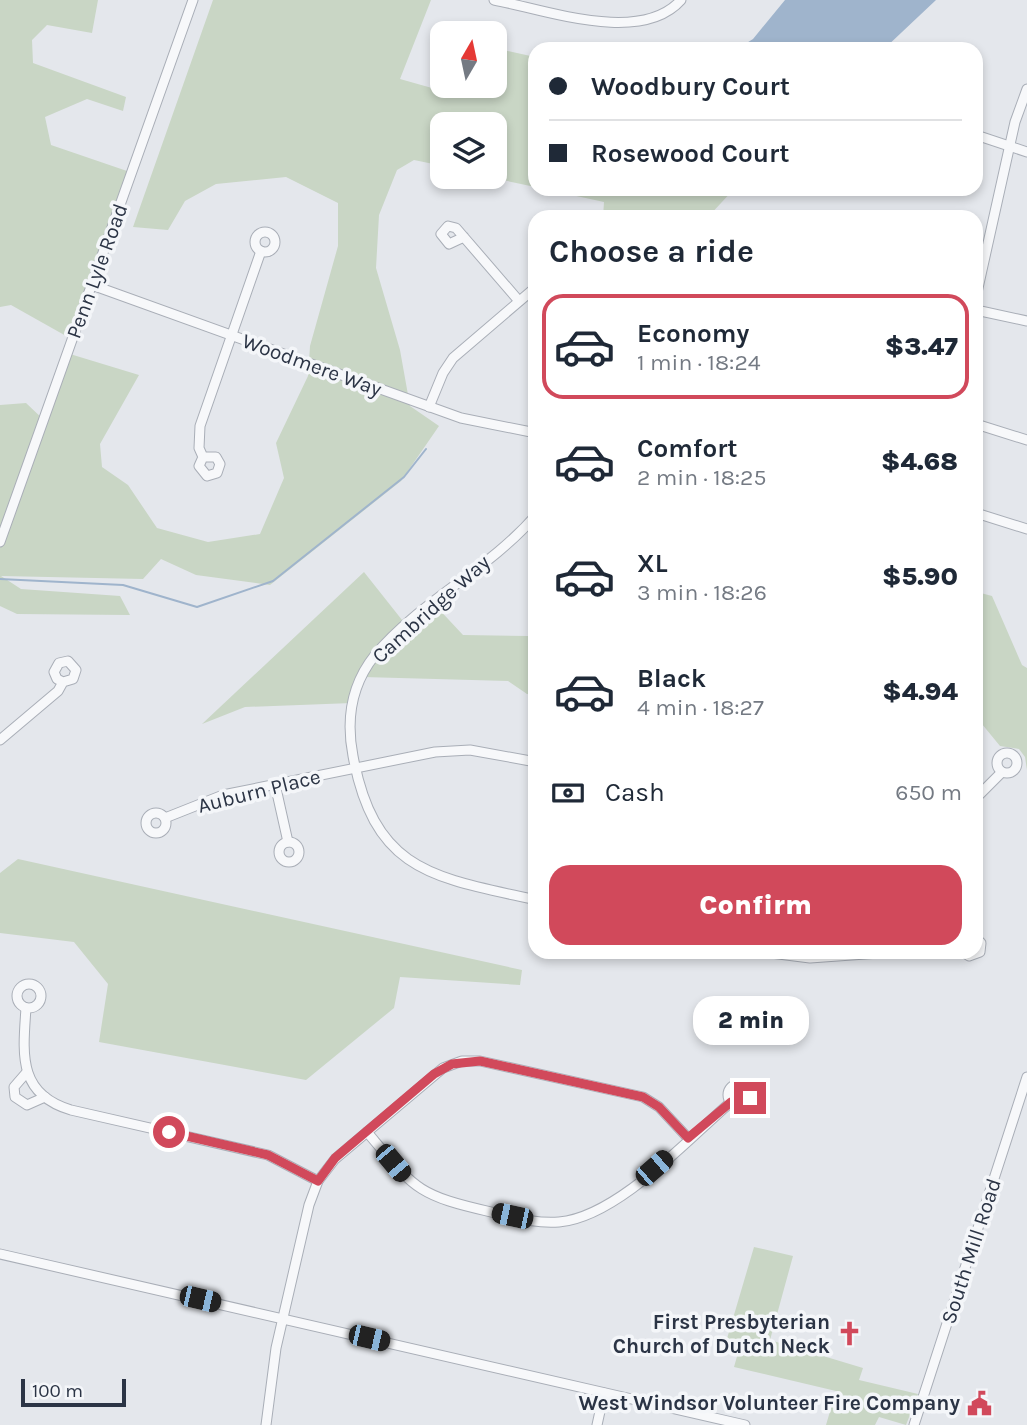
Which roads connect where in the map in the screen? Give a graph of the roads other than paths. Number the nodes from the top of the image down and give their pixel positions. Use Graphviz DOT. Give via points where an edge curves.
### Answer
graph roads {
  1 [pos="192,0"];
  2 [pos="494,0"];
  3 [pos="681,0"];
  4 [pos="1027,89"];
  5 [pos="983,137"];
  6 [pos="1010,146"];
  7 [pos="1027,152"];
  8 [pos="464,237"];
  9 [pos="261,251"];
  10 [pos="983,266"];
  11 [pos="92,285"];
  12 [pos="528,294"];
  13 [pos="519,301"];
  14 [pos="983,312"];
  15 [pos="1027,321"];
  16 [pos="230,336"];
  17 [pos="429,407"];
  18 [pos="983,426"];
  19 [pos="528,432"];
  20 [pos="1027,440"];
  21 [pos="203,457"];
  22 [pos="983,515"];
  23 [pos="528,522"];
  24 [pos="1027,529"];
  25 [pos="0,542"];
  26 [pos="63,682"];
  27 [pos="0,740"];
  28 [pos="528,760"];
  29 [pos="355,768"];
  30 [pos="1002,772"];
  31 [pos="275,784"];
  32 [pos="983,792"];
  33 [pos="165,818"];
  34 [pos="288,842"];
  35 [pos="528,898"];
  36 [pos="26,1008"];
  37 [pos="27,1072"];
  38 [pos="1027,1080"];
  39 [pos="45,1097"];
  40 [pos="731,1102"];
  41 [pos="367,1132"];
  42 [pos="688,1138"];
  43 [pos="318,1181"];
  44 [pos="0,1254"];
  45 [pos="283,1318"];
  46 [pos="604,1393"];
  47 [pos="266,1425"];
  48 [pos="597,1425"];
  49 [pos="745,1425"];
  50 [pos="916,1425"];
  1 -- 11 [label="street, Penn Lyle Road"];
  2 -- 3 [label="street" via="628,24 660,16"];
  4 -- 6 [label="street"];
  5 -- 6 [label="street"];
  6 -- 7 [label="street"];
  6 -- 10 [label="street"];
  8 -- 13 [label="street"];
  9 -- 16 [label="street"];
  11 -- 16 [label="street, Woodmere Way"];
  11 -- 25 [label="street, Penn Lyle Road"];
  12 -- 13 [label="street"];
  13 -- 17 [label="street" via="453,358"];
  14 -- 15 [label="street"];
  16 -- 17 [label="street, Woodmere Way"];
  16 -- 21 [label="street" via="202,415"];
  17 -- 19 [label="street, Woodmere Way"];
  18 -- 20 [label="street"];
  22 -- 24 [label="street"];
  23 -- 29 [label="street, Cambridge Way" via="373,657 351,707"];
  26 -- 27 [label="street"];
  28 -- 29 [label="street, Auburn Place" via="452,750"];
  29 -- 31 [label="street, Auburn Place"];
  29 -- 35 [label="street, Cambridge Way" via="371,819 407,859 440,877"];
  30 -- 32 [label="street"];
  31 -- 33 [label="street, Auburn Place" via="223,795"];
  31 -- 34 [label="street"];
  36 -- 37 [label="street" via="23,1053"];
  37 -- 39 [label="street"];
  37 -- 39 [label="street" via="14,1087 15,1097 27,1105"];
  38 -- 50 [label="street, South Mill Road"];
  39 -- 43 [label="street" via="71,1110 268,1155"];
  40 -- 42 [label="street"];
  41 -- 42 [label="street" via="443,1068 472,1060 643,1097"];
  41 -- 42 [label="street" via="425,1194 546,1222 574,1220 612,1203"];
  41 -- 43 [label="street" via="335,1158"];
  43 -- 45 [label="street"];
  44 -- 45 [label="street"];
  45 -- 46 [label="street"];
  45 -- 47 [label="street"];
  46 -- 48 [label="street"];
  46 -- 49 [label="street"];
}
